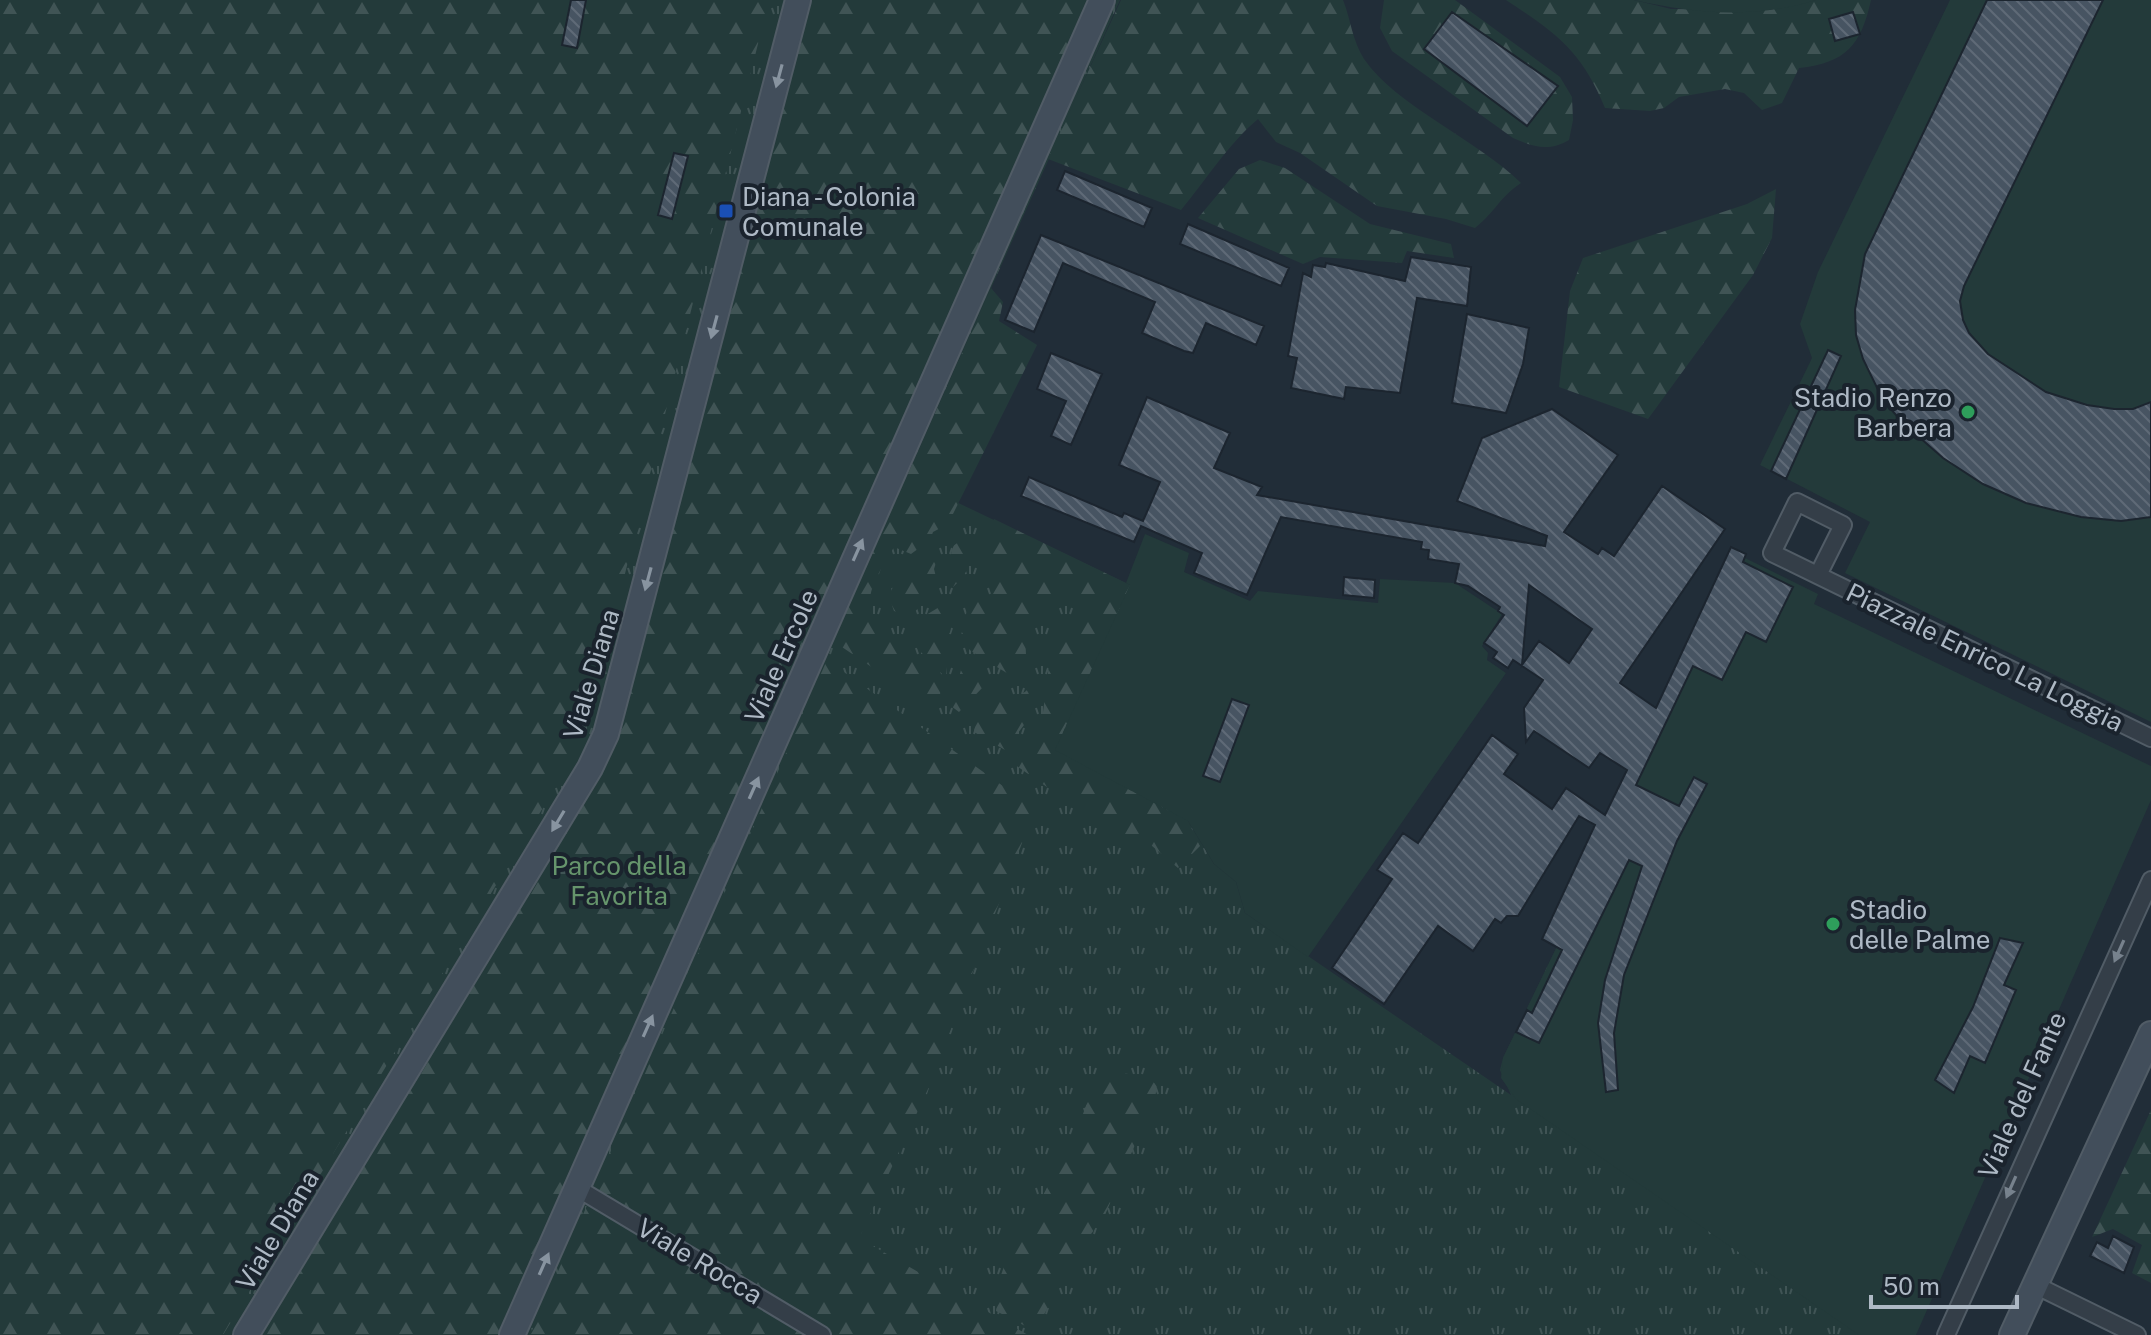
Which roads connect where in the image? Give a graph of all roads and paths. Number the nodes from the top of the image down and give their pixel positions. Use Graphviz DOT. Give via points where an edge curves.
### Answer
graph roads {
  1 [pos="798,0"];
  2 [pos="1102,0"];
  3 [pos="1818,575"];
  4 [pos="2151,738"];
  5 [pos="2151,880"];
  6 [pos="2151,1034"];
  7 [pos="577,1188"];
  8 [pos="2035,1285"];
  9 [pos="246,1335"];
  10 [pos="512,1335"];
  11 [pos="822,1335"];
  12 [pos="1946,1335"];
  13 [pos="2012,1335"];
  14 [pos="2137,1335"];
  1 -- 9 [label="street, Viale Diana, one-way" via="606,734"];
  7 -- 2 [label="street, Viale Ercole, one-way"];
  3 -- 3 [label="street, Piazzale Enrico La Loggia" via="1772,553 1797,502 1843,525"];
  3 -- 4 [label="street, Piazzale Enrico La Loggia"];
  5 -- 12 [label="street, Viale del Fante, one-way"];
  6 -- 8 [label="street"];
  10 -- 7 [label="street, Viale Ercole, one-way"];
  7 -- 11 [label="street, Viale Rocca"];
  8 -- 13 [label="street"];
  8 -- 14 [label="street"];
}
